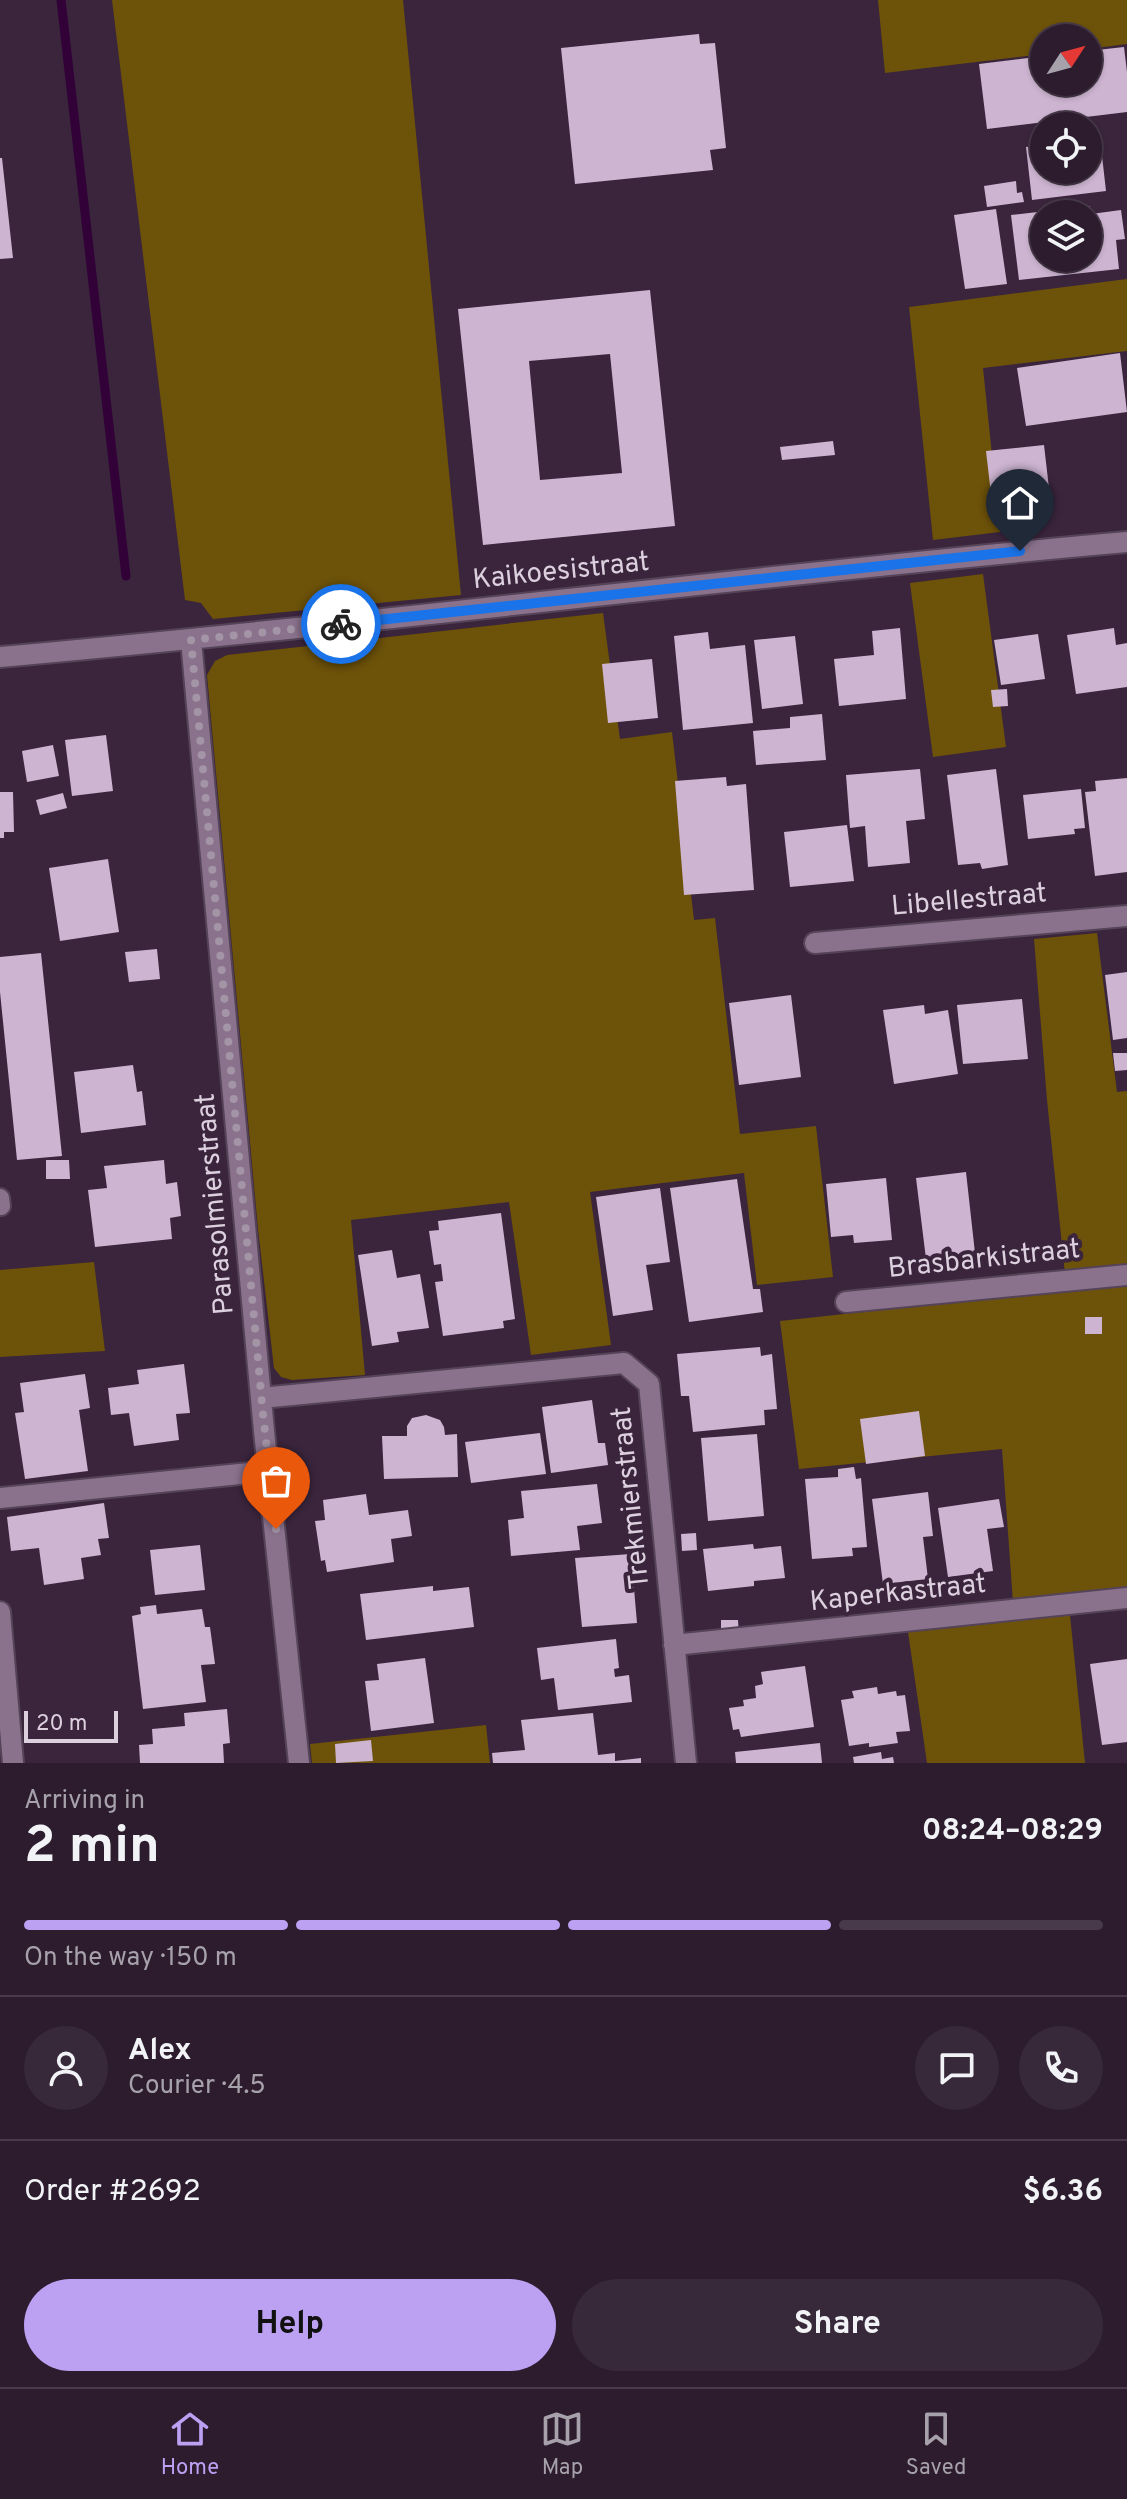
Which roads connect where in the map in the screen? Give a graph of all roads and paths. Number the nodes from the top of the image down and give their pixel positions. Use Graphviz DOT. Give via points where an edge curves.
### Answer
graph roads {
  1 [pos="1127,542"];
  2 [pos="191,640"];
  3 [pos="0,657"];
  4 [pos="1127,916"];
  5 [pos="815,943"];
  6 [pos="0,1198"];
  7 [pos="1,1206"];
  8 [pos="1127,1275"];
  9 [pos="846,1302"];
  10 [pos="261,1398"];
  11 [pos="270,1471"];
  12 [pos="0,1498"];
  13 [pos="1127,1598"];
  14 [pos="0,1612"];
  15 [pos="674,1645"];
  16 [pos="13,1763"];
  17 [pos="299,1763"];
  18 [pos="686,1763"];
  1 -- 2 [label="street, Kaikoesistraat"];
  2 -- 3 [label="street, Kaikoesistraat"];
  2 -- 10 [label="street, Parasolmierstraat"];
  4 -- 5 [label="street, Libellestraat"];
  6 -- 7 [label="lane"];
  8 -- 9 [label="street, Brasbarkistraat"];
  10 -- 11 [label="street, Parasolmierstraat"];
  10 -- 15 [label="street, Trekmierstraat" via="624,1363 649,1384"];
  11 -- 12 [label="street"];
  11 -- 17 [label="street, Parasolmierstraat"];
  13 -- 15 [label="street, Kaperkastraat"];
  14 -- 16 [label="street"];
  15 -- 18 [label="street, Trekmierstraat"];
}
